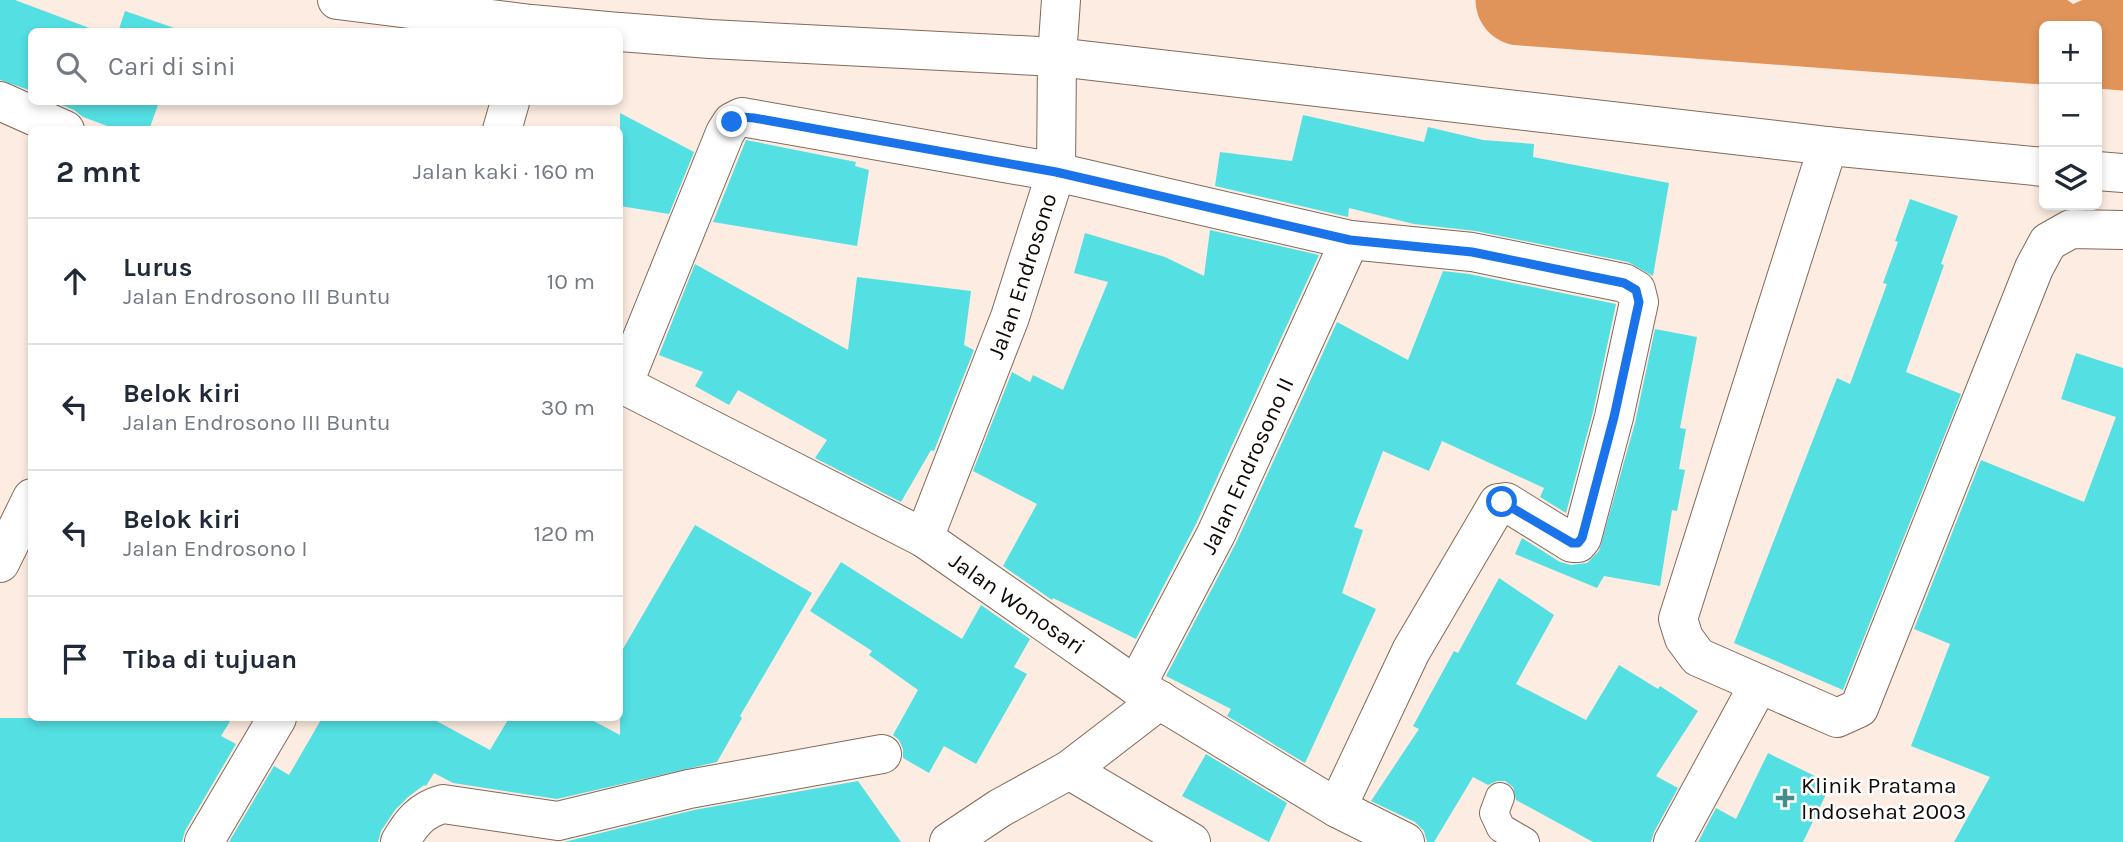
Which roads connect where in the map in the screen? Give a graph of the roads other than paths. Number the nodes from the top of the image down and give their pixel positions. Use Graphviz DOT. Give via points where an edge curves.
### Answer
graph roads {
  1 [pos="337,0"];
  2 [pos="530,28"];
  3 [pos="1059,29"];
  4 [pos="623,32"];
  5 [pos="0,101"];
  6 [pos="509,105"];
  7 [pos="56,126"];
  8 [pos="503,126"];
  9 [pos="1828,146"];
  10 [pos="2039,167"];
  11 [pos="2102,171"];
  12 [pos="1056,172"];
  13 [pos="2123,173"];
  14 [pos="2123,230"];
  15 [pos="1350,240"];
  16 [pos="623,379"];
  17 [pos="623,385"];
  18 [pos="28,506"];
  19 [pos="924,538"];
  20 [pos="0,563"];
  21 [pos="1759,684"];
  22 [pos="1148,693"];
  23 [pos="275,721"];
  24 [pos="882,754"];
  25 [pos="1069,770"];
  26 [pos="1500,797"];
  27 [pos="1337,808"];
  28 [pos="204,842"];
  29 [pos="400,842"];
  30 [pos="949,842"];
  31 [pos="1191,842"];
  32 [pos="1405,842"];
  33 [pos="1525,842"];
  34 [pos="1673,842"];
  1 -- 2 [label="street"];
  3 -- 4 [label="street" via="710,39"];
  3 -- 9 [label="street"];
  3 -- 12 [label="street, Jalan Endrosono"];
  5 -- 7 [label="street"];
  6 -- 8 [label="street"];
  9 -- 10 [label="street"];
  9 -- 21 [label="street" via="1678,619 1684,638 1698,657"];
  11 -- 13 [label="street"];
  12 -- 15 [label="street"];
  12 -- 16 [label="street" via="741,117 726,133"];
  12 -- 19 [label="street, Jalan Endrosono" via="1010,317"];
  14 -- 21 [label="street" via="2071,229 2043,250 1859,708 1837,718"];
  15 -- 22 [label="street, Jalan Endrosono II"];
  15 -- 27 [label="street" via="1472,252 1624,283 1636,290 1639,302 1582,538 1572,543 1506,502 1498,503 1411,651"];
  17 -- 19 [label="street, Jalan Wonosari"];
  18 -- 20 [label="street"];
  19 -- 22 [label="street, Jalan Wonosari"];
  21 -- 34 [label="street"];
  22 -- 25 [label="street"];
  22 -- 27 [label="street, Jalan Wonosari"];
  23 -- 28 [label="street"];
  24 -- 29 [label="street" via="689,789 558,821 443,804 427,808"];
  25 -- 30 [label="street"];
  25 -- 31 [label="street"];
  26 -- 33 [label="lane" via="1494,813 1501,828"];
  27 -- 32 [label="street, Jalan Wonosari"];
}
